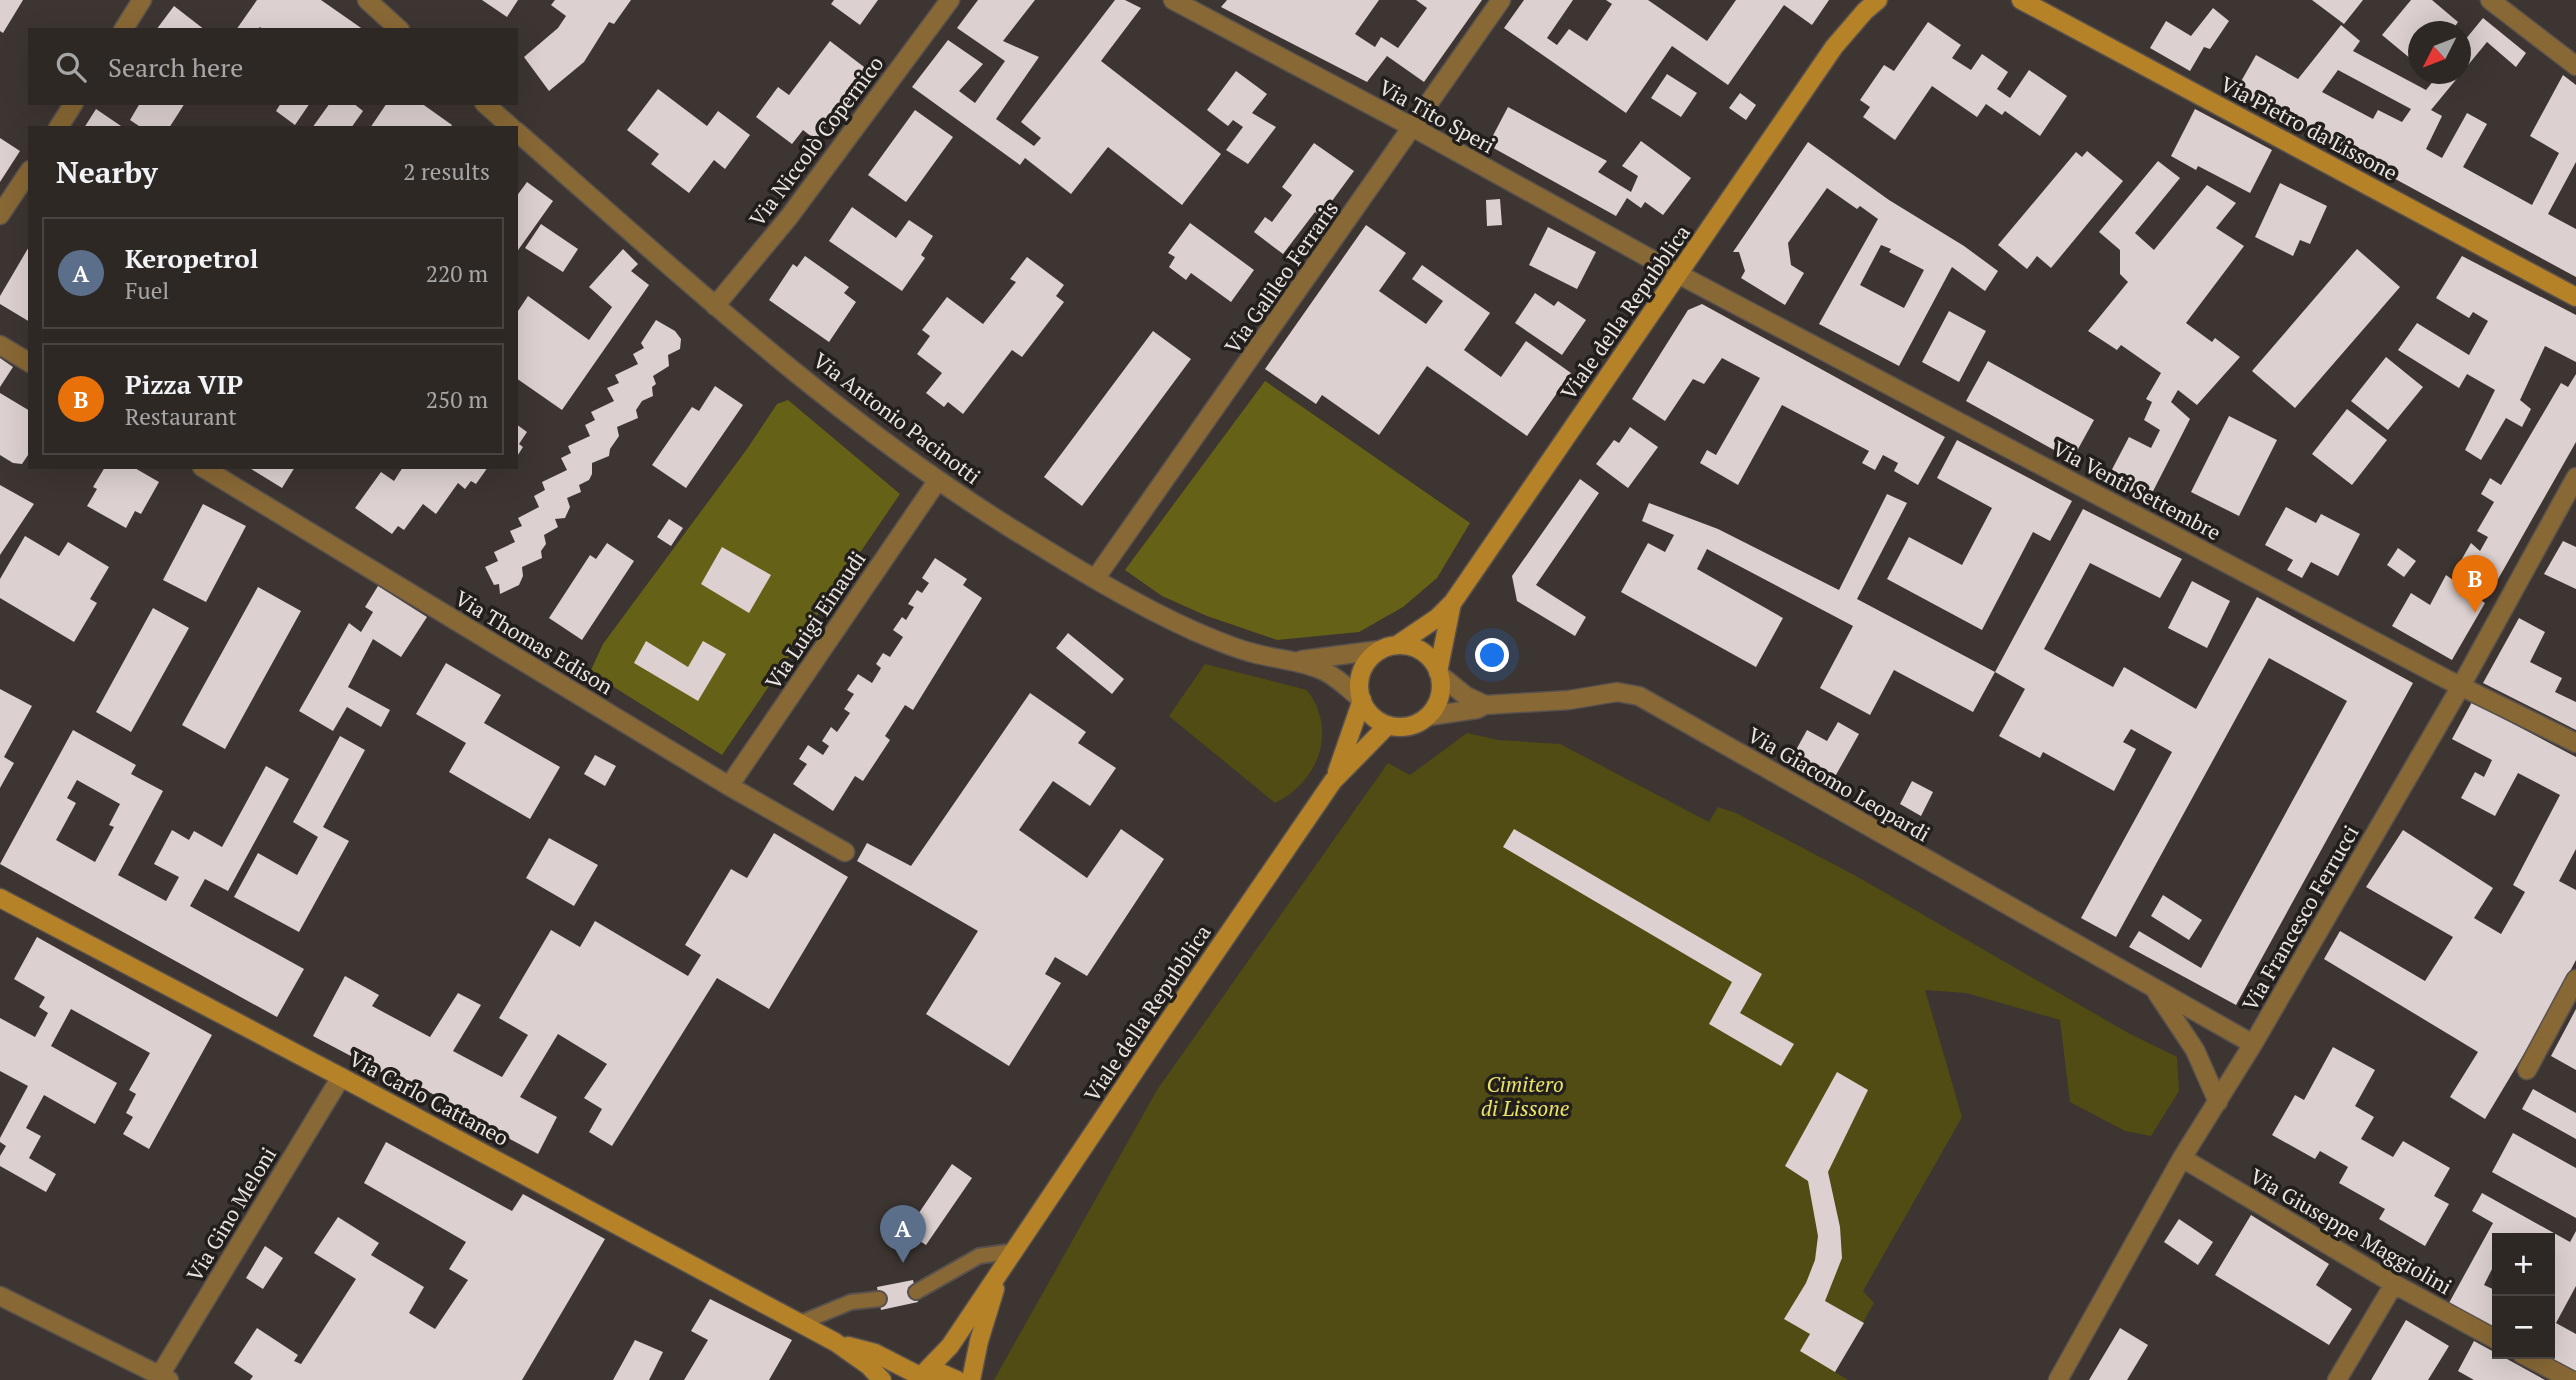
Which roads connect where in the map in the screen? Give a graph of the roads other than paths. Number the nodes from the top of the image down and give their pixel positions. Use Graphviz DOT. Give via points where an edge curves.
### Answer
graph roads {
  1 [pos="142,0"];
  2 [pos="367,0"];
  3 [pos="950,0"];
  4 [pos="1173,0"];
  5 [pos="1502,0"];
  6 [pos="1859,0"];
  7 [pos="1878,0"];
  8 [pos="2021,0"];
  9 [pos="2490,0"];
  10 [pos="124,28"];
  11 [pos="398,28"];
  12 [pos="1834,47"];
  13 [pos="2576,65"];
  14 [pos="73,105"];
  15 [pos="486,105"];
  16 [pos="59,126"];
  17 [pos="510,126"];
  18 [pos="1414,128"];
  19 [pos="518,133"];
  20 [pos="28,173"];
  21 [pos="0,215"];
  22 [pos="1678,274"];
  23 [pos="2576,297"];
  24 [pos="715,306"];
  25 [pos="0,345"];
  26 [pos="28,362"];
  27 [pos="205,469"];
  28 [pos="2576,477"];
  29 [pos="938,480"];
  30 [pos="1095,579"];
  31 [pos="1453,602"];
  32 [pos="1388,647"];
  33 [pos="1299,661"];
  34 [pos="1439,673"];
  35 [pos="2461,686"];
  36 [pos="1362,700"];
  37 [pos="1485,705"];
  38 [pos="1429,716"];
  39 [pos="1388,726"];
  40 [pos="2576,743"];
  41 [pos="1334,781"];
  42 [pos="729,786"];
  43 [pos="845,852"];
  44 [pos="0,898"];
  45 [pos="2576,979"];
  46 [pos="2153,987"];
  47 [pos="2253,1044"];
  48 [pos="2527,1070"];
  49 [pos="341,1077"];
  50 [pos="2218,1102"];
  51 [pos="2182,1158"];
  52 [pos="1015,1251"];
  53 [pos="1000,1273"];
  54 [pos="2394,1284"];
  55 [pos="916,1292"];
  56 [pos="0,1296"];
  57 [pos="880,1299"];
  58 [pos="800,1323"];
  59 [pos="2492,1337"];
  60 [pos="835,1342"];
  61 [pos="2531,1359"];
  62 [pos="916,1376"];
  63 [pos="165,1377"];
  64 [pos="882,1380"];
  65 [pos="957,1380"];
  66 [pos="971,1380"];
  67 [pos="2058,1380"];
  68 [pos="2337,1380"];
  69 [pos="2571,1380"];
  1 -- 10 [label="street"];
  2 -- 11 [label="street"];
  3 -- 24 [label="street, Via Niccolò Copernico" via="789,217"];
  4 -- 18 [label="street, Via Tito Speri"];
  5 -- 18 [label="street, Via Galileo Ferraris"];
  6 -- 12 [label="street, Viale della Repubblica"];
  7 -- 12 [label="street, Viale della Repubblica"];
  8 -- 23 [label="street, Via Pietro da Lissone"];
  9 -- 13 [label="street"];
  12 -- 22 [label="street, Viale della Repubblica"];
  14 -- 16 [label="street"];
  15 -- 17 [label="street"];
  18 -- 22 [label="street, Via Tito Speri"];
  18 -- 30 [label="street, Via Galileo Ferraris"];
  19 -- 24 [label="street, Via Antonio Pacinotti"];
  20 -- 21 [label="street"];
  22 -- 31 [label="street, Viale della Repubblica"];
  22 -- 35 [label="street, Via Venti Settembre"];
  24 -- 29 [label="street, Via Antonio Pacinotti"];
  25 -- 26 [label="street"];
  27 -- 42 [label="street, Via Thomas Edison"];
  28 -- 35 [label="street, Via Francesco Ferrucci"];
  29 -- 30 [label="street, Via Antonio Pacinotti"];
  29 -- 42 [label="street, Via Luigi Einaudi"];
  30 -- 33 [label="street, Via Antonio Pacinotti" via="1194,631 1253,653"];
  31 -- 32 [label="street, Viale della Repubblica" via="1437,618"];
  31 -- 34 [label="street, Viale della Repubblica"];
  32 -- 33 [label="street, Via Antonio Pacinotti"];
  32 -- 34 [label="street" via="1411,646 1424,652"];
  32 -- 36 [label="street, Viale della Repubblica" via="1369,658 1360,676"];
  33 -- 36 [label="street, Via Antonio Pacinotti" via="1327,672"];
  34 -- 37 [label="street"];
  34 -- 38 [label="street, Viale della Repubblica" via="1438,703"];
  35 -- 40 [label="street, Via Venti Settembre"];
  35 -- 47 [label="street, Via Francesco Ferrucci"];
  36 -- 39 [label="street" via="1371,716"];
  36 -- 41 [label="street, Viale della Repubblica"];
  37 -- 38 [label="street, Via Giacomo Leopardi"];
  37 -- 46 [label="street, Via Giacomo Leopardi" via="1617,692 1639,696"];
  38 -- 39 [label="street" via="1417,724"];
  39 -- 41 [label="street, Viale della Repubblica"];
  41 -- 52 [label="street, Viale della Repubblica"];
  42 -- 43 [label="street, Via Thomas Edison"];
  44 -- 49 [label="street, Via Carlo Cattaneo"];
  45 -- 48 [label="street"];
  46 -- 47 [label="street, Via Giacomo Leopardi"];
  46 -- 50 [label="street, Via Giacomo Leopardi" via="2195,1050"];
  47 -- 50 [label="street, Via Francesco Ferrucci"];
  49 -- 58 [label="street, Via Carlo Cattaneo"];
  49 -- 63 [label="street, Via Gino Meloni"];
  50 -- 51 [label="street, Via Francesco Ferrucci"];
  51 -- 54 [label="street, Via Giuseppe Maggiolini"];
  51 -- 67 [label="street, Via Francesco Ferrucci"];
  52 -- 53 [label="street, Viale della Repubblica"];
  52 -- 55 [label="lane" via="979,1256"];
  53 -- 62 [label="street, Viale della Repubblica" via="950,1346"];
  53 -- 66 [label="street, Viale della Repubblica"];
  54 -- 59 [label="street, Via Giuseppe Maggiolini"];
  54 -- 68 [label="street"];
  56 -- 63 [label="street"];
  57 -- 58 [label="lane" via="851,1302"];
  58 -- 60 [label="street, Via Carlo Cattaneo"];
  60 -- 62 [label="street, Via Carlo Cattaneo" via="875,1353"];
  60 -- 64 [label="street, Via Carlo Cattaneo"];
  61 -- 69 [label="street"];
  62 -- 65 [label="street" via="941,1373"];
}
